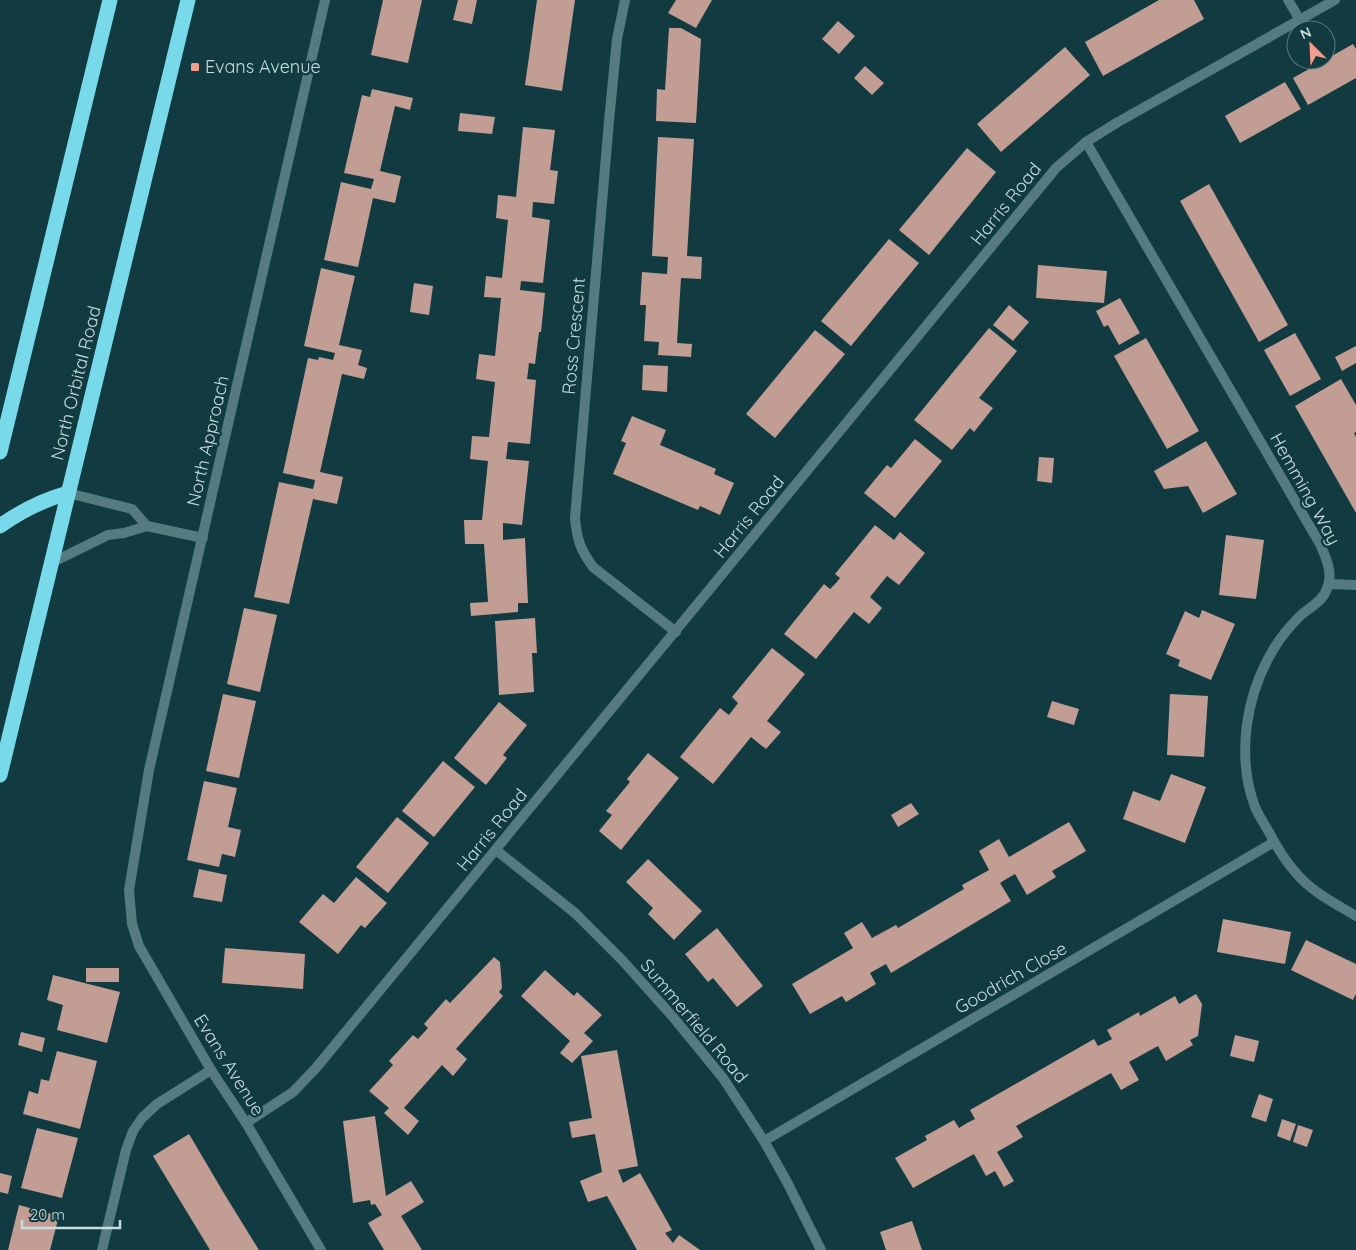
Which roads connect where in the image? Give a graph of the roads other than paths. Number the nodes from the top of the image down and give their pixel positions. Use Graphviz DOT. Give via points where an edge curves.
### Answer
graph roads {
  1 [pos="110,0"];
  2 [pos="188,0"];
  3 [pos="325,0"];
  4 [pos="625,0"];
  5 [pos="1288,0"];
  6 [pos="1335,0"];
  7 [pos="1300,20"];
  8 [pos="1286,28"];
  9 [pos="1086,142"];
  10 [pos="0,452"];
  11 [pos="68,493"];
  12 [pos="0,526"];
  13 [pos="147,526"];
  14 [pos="203,538"];
  15 [pos="51,563"];
  16 [pos="1329,584"];
  17 [pos="1356,585"];
  18 [pos="676,632"];
  19 [pos="0,775"];
  20 [pos="1274,842"];
  21 [pos="496,850"];
  22 [pos="129,890"];
  23 [pos="1356,916"];
  24 [pos="211,1070"];
  25 [pos="246,1123"];
  26 [pos="764,1141"];
  27 [pos="102,1250"];
  28 [pos="321,1250"];
  29 [pos="821,1250"];
  1 -- 10 [label="highway"];
  2 -- 11 [label="highway, North Orbital Road"];
  3 -- 14 [label="street, North Approach"];
  4 -- 18 [label="street, Ross Crescent" via="608,121 574,518 577,541 593,567"];
  5 -- 7 [label="street"];
  6 -- 7 [label="street, Harris Road"];
  8 -- 9 [label="street, Harris Road"];
  9 -- 16 [label="street, Hemming Way" via="1320,544 1330,570"];
  9 -- 18 [label="street, Harris Road" via="1056,168"];
  11 -- 12 [label="highway" via="45,500"];
  11 -- 13 [label="street" via="132,509"];
  11 -- 15 [label="highway, North Orbital Road"];
  13 -- 14 [label="street"];
  13 -- 15 [label="street" via="108,535"];
  14 -- 22 [label="street, North Approach" via="149,770"];
  15 -- 19 [label="highway, North Orbital Road"];
  16 -- 17 [label="street"];
  16 -- 20 [label="street" via="1326,594 1300,617 1274,648 1252,697 1246,745 1250,785 1256,808"];
  18 -- 21 [label="street, Harris Road"];
  20 -- 23 [label="street" via="1288,863 1317,892"];
  20 -- 26 [label="street, Goodrich Close"];
  21 -- 25 [label="street, Harris Road" via="316,1068 293,1092"];
  21 -- 26 [label="street, Summerfield Road" via="575,914 622,960 723,1078"];
  22 -- 24 [label="street, Evans Avenue" via="132,924 139,946"];
  24 -- 25 [label="street, Evans Avenue"];
  24 -- 27 [label="street" via="157,1104 133,1130"];
  25 -- 28 [label="street, Evans Avenue"];
  26 -- 29 [label="street, Summerfield Road"];
}
